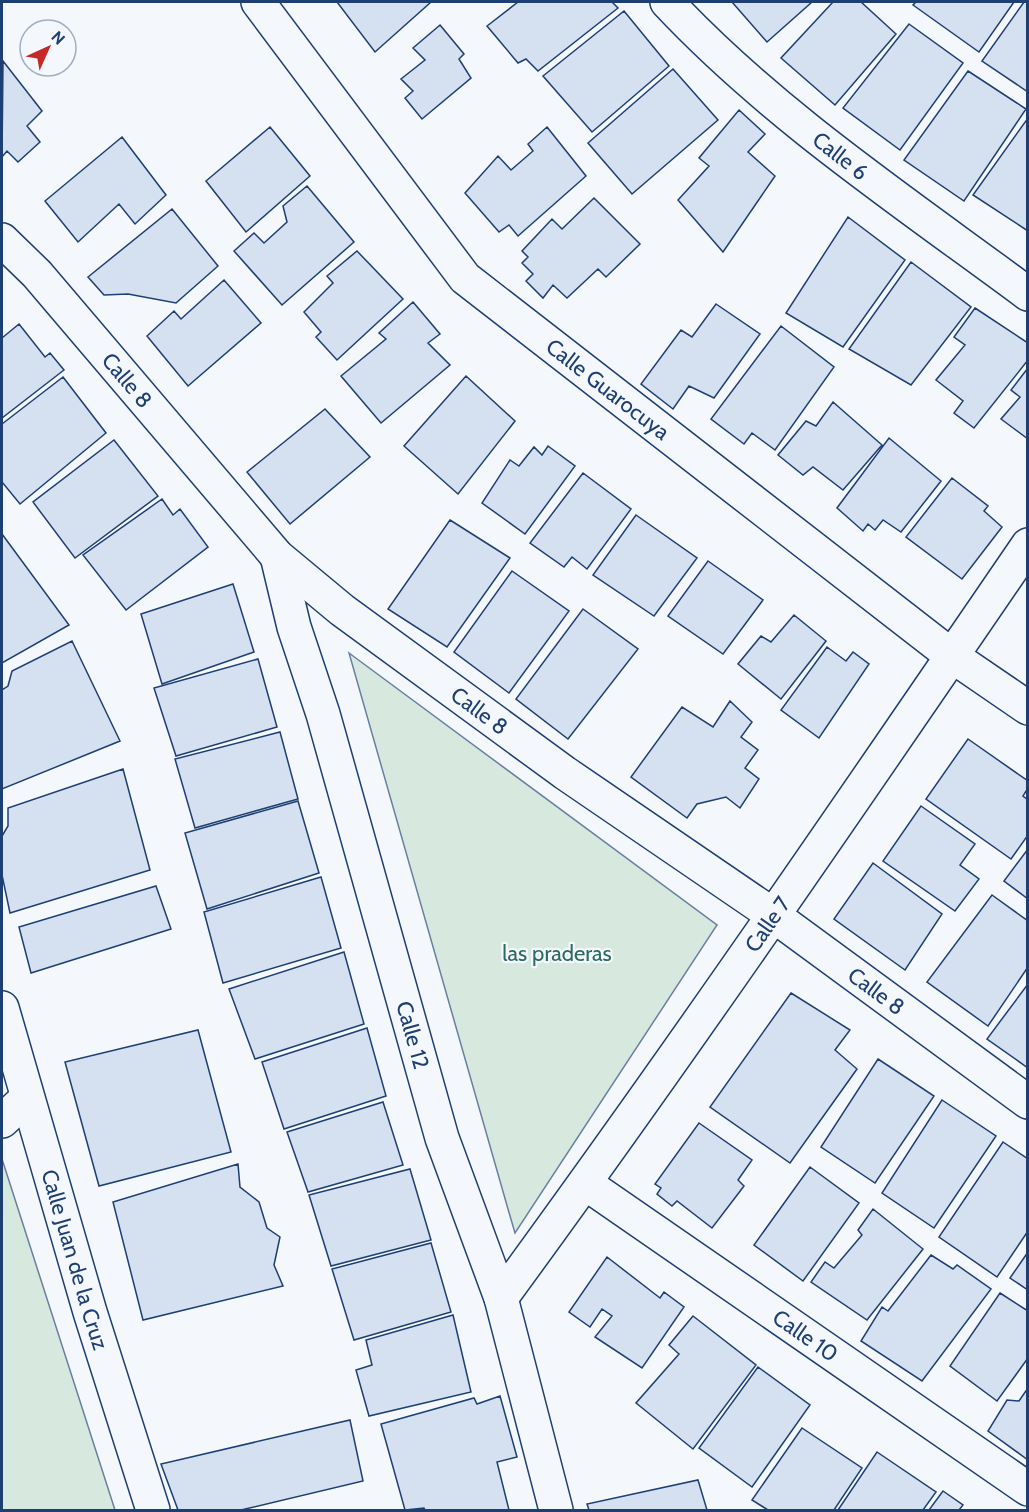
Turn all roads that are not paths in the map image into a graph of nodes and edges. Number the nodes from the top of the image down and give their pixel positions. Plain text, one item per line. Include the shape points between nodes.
1 (258, 2) edge
2 (667, 2) edge
3 (2, 240) edge
4 (1028, 294) edge
5 (1028, 545) edge
6 (277, 556) junction
7 (952, 656) junction
8 (1028, 708) edge
9 (773, 915) junction
10 (2, 1008) edge
11 (27, 1098) junction
12 (1028, 1102) edge
13 (2, 1121) edge
14 (585, 1183) junction
15 (501, 1298) junction
16 (1028, 1489) edge
17 (153, 1510) edge
18 (556, 1510) edge

1 - 7 street, Calle Guarocuya via 465,278
2 - 4 street, Calle 6 via 701,38 804,128
3 - 6 street, Calle 8 via 37,274
5 - 7 street, Calle 7
6 - 9 street, Calle 8 via 342,610 565,773
6 - 15 street, Calle 12 via 294,627 323,714 442,1138
7 - 8 street, Calle Guarocuya
7 - 9 street, Calle 7
9 - 12 street, Calle 8
9 - 14 street, Calle 7
10 - 11 street, Calle Juan de la Cruz
11 - 13 street
11 - 17 street, Calle Juan de la Cruz
14 - 15 street, Calle 7
14 - 16 street, Calle 10
15 - 18 street, Calle 12

